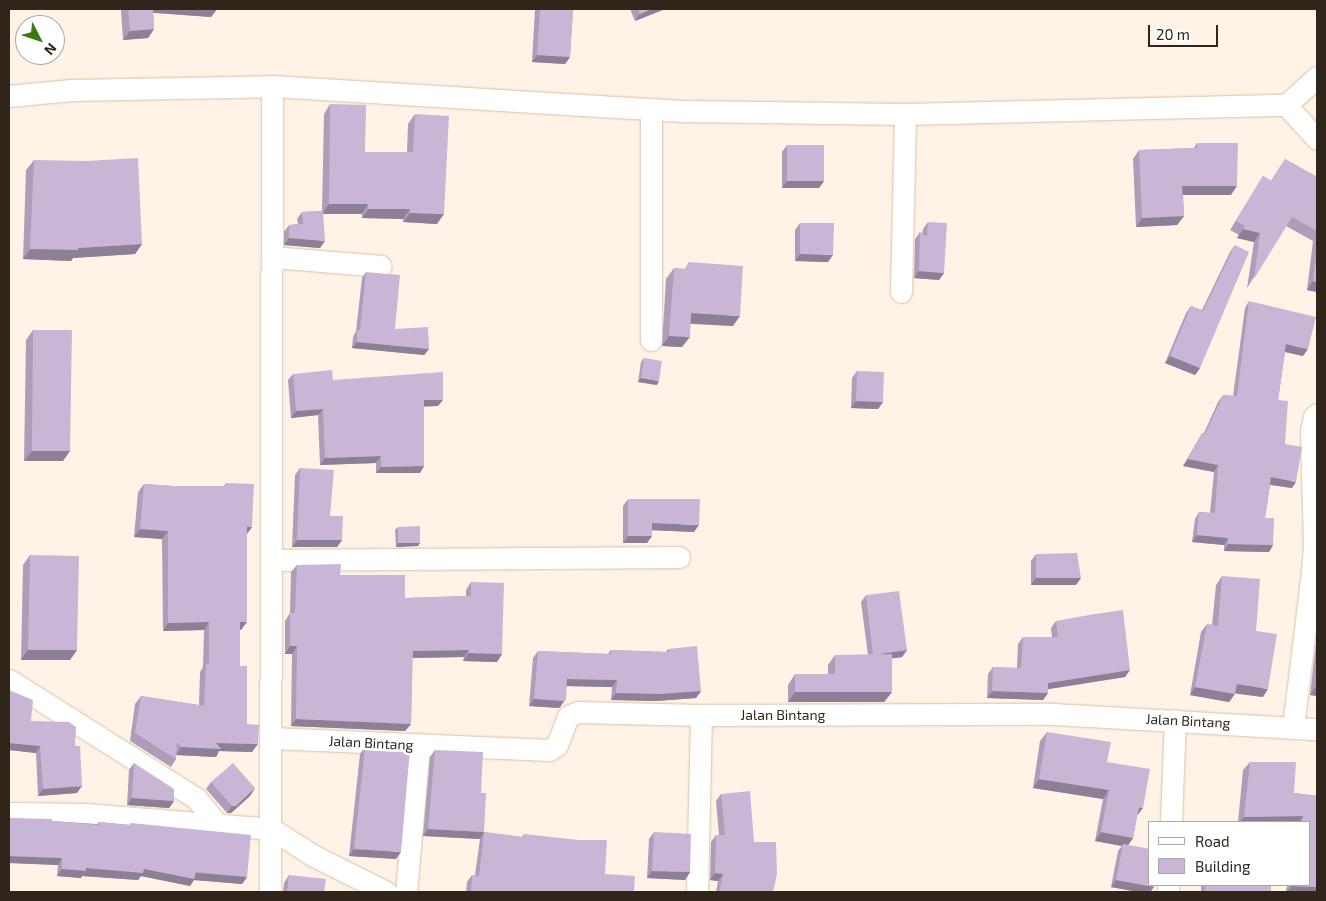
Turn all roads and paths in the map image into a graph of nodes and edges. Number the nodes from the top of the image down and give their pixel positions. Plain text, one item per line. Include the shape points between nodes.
1 (1317, 76) edge
2 (272, 86) junction
3 (9, 96) edge
4 (1286, 105) junction
5 (651, 109) junction
6 (905, 114) junction
7 (1317, 138) edge
8 (272, 257) junction
9 (381, 266) dead end
10 (901, 292) dead end
11 (651, 340) dead end
12 (1317, 414) edge
13 (679, 557) dead end
14 (272, 560) junction
15 (9, 680) edge
16 (700, 715) junction
17 (1175, 720) junction
18 (1293, 727) junction
19 (1317, 729) edge
20 (272, 738) junction
21 (419, 745) junction
22 (9, 813) edge
23 (1171, 821) edge
24 (216, 824) junction
25 (272, 829) junction
26 (270, 892) edge
27 (386, 892) edge
28 (406, 892) edge
29 (697, 892) edge

1 - 4 street
2 - 3 street via 72,90
2 - 5 street
2 - 8 street
4 - 6 street
4 - 7 street
5 - 6 street
5 - 11 street
6 - 10 street
8 - 9 street
8 - 14 street
12 - 18 street via 1311,432 1312,573
13 - 14 street
14 - 20 street
15 - 24 street via 196,798
16 - 17 street, Jalan Bintang via 1053,714
16 - 21 street, Jalan Bintang via 573,713 565,722 557,745 549,750
16 - 29 street
17 - 18 street, Jalan Bintang
17 - 23 street
18 - 19 street, Jalan Bintang
20 - 21 street, Jalan Bintang
20 - 25 street
21 - 28 street
22 - 24 street via 85,814
24 - 25 street
25 - 26 street
25 - 27 street via 312,855

